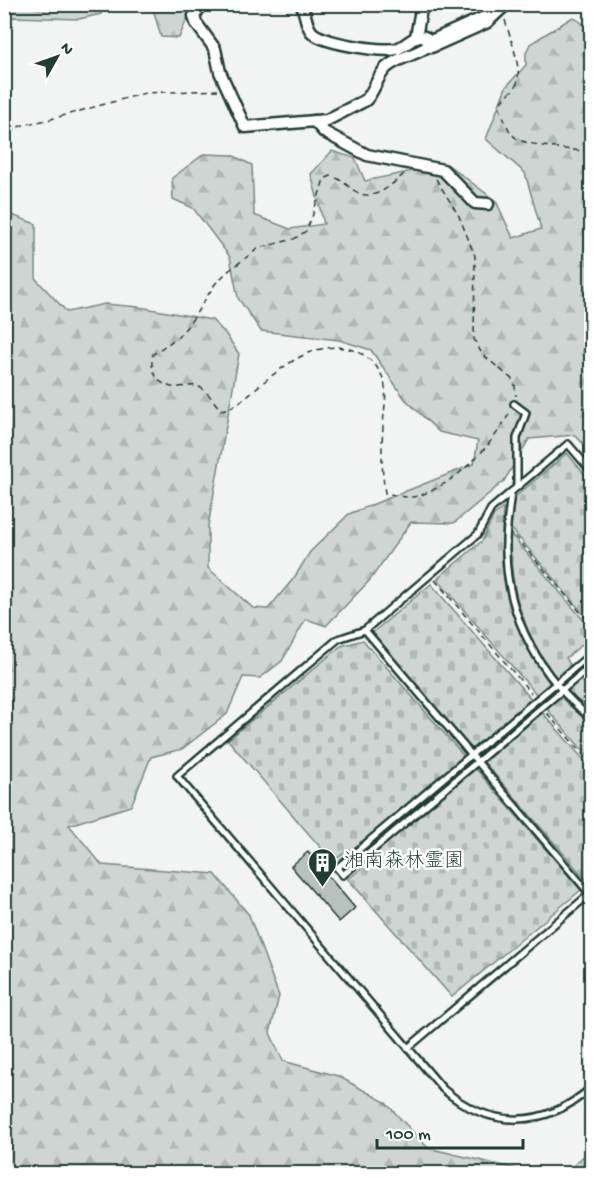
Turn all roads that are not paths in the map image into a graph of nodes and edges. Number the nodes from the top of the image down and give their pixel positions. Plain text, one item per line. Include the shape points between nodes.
1 (202, 4) edge
2 (301, 4) edge
3 (422, 4) edge
4 (501, 6) edge
5 (424, 40) junction
6 (314, 122) junction
7 (488, 204) dead end
8 (514, 404) road end
9 (591, 472) edge
10 (517, 487) junction
11 (511, 492) junction
12 (365, 630) junction
13 (591, 652) edge
14 (591, 665) edge
15 (555, 684) junction
16 (561, 691) junction
17 (591, 719) edge
18 (471, 754) junction
19 (477, 762) junction
20 (591, 893) edge
21 (408, 1048) junction
22 (591, 1086) edge

1 - 6 street via 194,16 196,23 215,49 220,72 245,127
2 - 5 street via 311,31 320,38 392,50
3 - 5 street
4 - 5 street via 485,20
5 - 6 street via 426,48 389,65 371,95 361,103 327,120
6 - 7 street via 324,132 368,155 443,170 476,203
8 - 10 lane via 526,413 516,444
9 - 10 lane via 568,444
10 - 11 lane
11 - 12 lane via 491,509 478,534
11 - 15 lane via 506,552 512,597 530,646
12 - 18 lane
12 - 21 lane via 338,639 177,776
13 - 15 lane
14 - 16 lane
15 - 16 lane
15 - 18 lane
16 - 17 lane
16 - 19 lane
18 - 19 lane
18 - 19 lane via 337,868 343,875
19 - 20 lane
20 - 21 lane
21 - 22 lane via 456,1100 500,1119 549,1114

